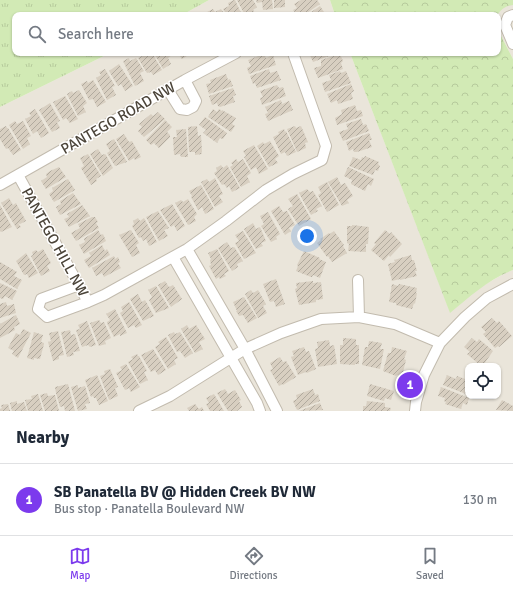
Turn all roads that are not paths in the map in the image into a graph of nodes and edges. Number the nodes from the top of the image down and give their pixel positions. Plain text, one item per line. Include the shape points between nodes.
1 (513, 16) edge
2 (513, 44) edge
3 (230, 56) edge
4 (294, 56) edge
5 (185, 80) junction
6 (168, 90) junction
7 (18, 175) junction
8 (0, 185) edge
9 (180, 253) junction
10 (358, 280) dead end
11 (513, 284) edge
12 (79, 285) junction
13 (88, 302) junction
14 (359, 317) junction
15 (440, 343) junction
16 (245, 350) junction
17 (231, 358) junction
18 (139, 411) edge
19 (260, 411) edge
20 (277, 411) edge
21 (415, 411) edge

1 - 2 street via 508,17 505,25
3 - 5 street, PANTEGO ROAD NW
4 - 9 street via 326,146 322,160 266,190
5 - 6 street, PANTEGO ROAD NW
5 - 6 street via 196,101 188,110 180,109
6 - 7 street, PANTEGO ROAD NW
7 - 8 street, PANTEGO ROAD NW
7 - 12 street, PANTEGO HILL NW
9 - 13 street, PANTEGO HILL NW
9 - 16 street
9 - 17 street
10 - 14 street
11 - 15 street via 487,298
12 - 13 street, PANTEGO HILL NW
12 - 13 street via 41,299 38,309 47,317
14 - 15 street via 395,324
14 - 16 street via 321,319 281,333
15 - 21 street via 424,375
16 - 17 street
16 - 20 street
17 - 18 street via 170,396
17 - 19 street

